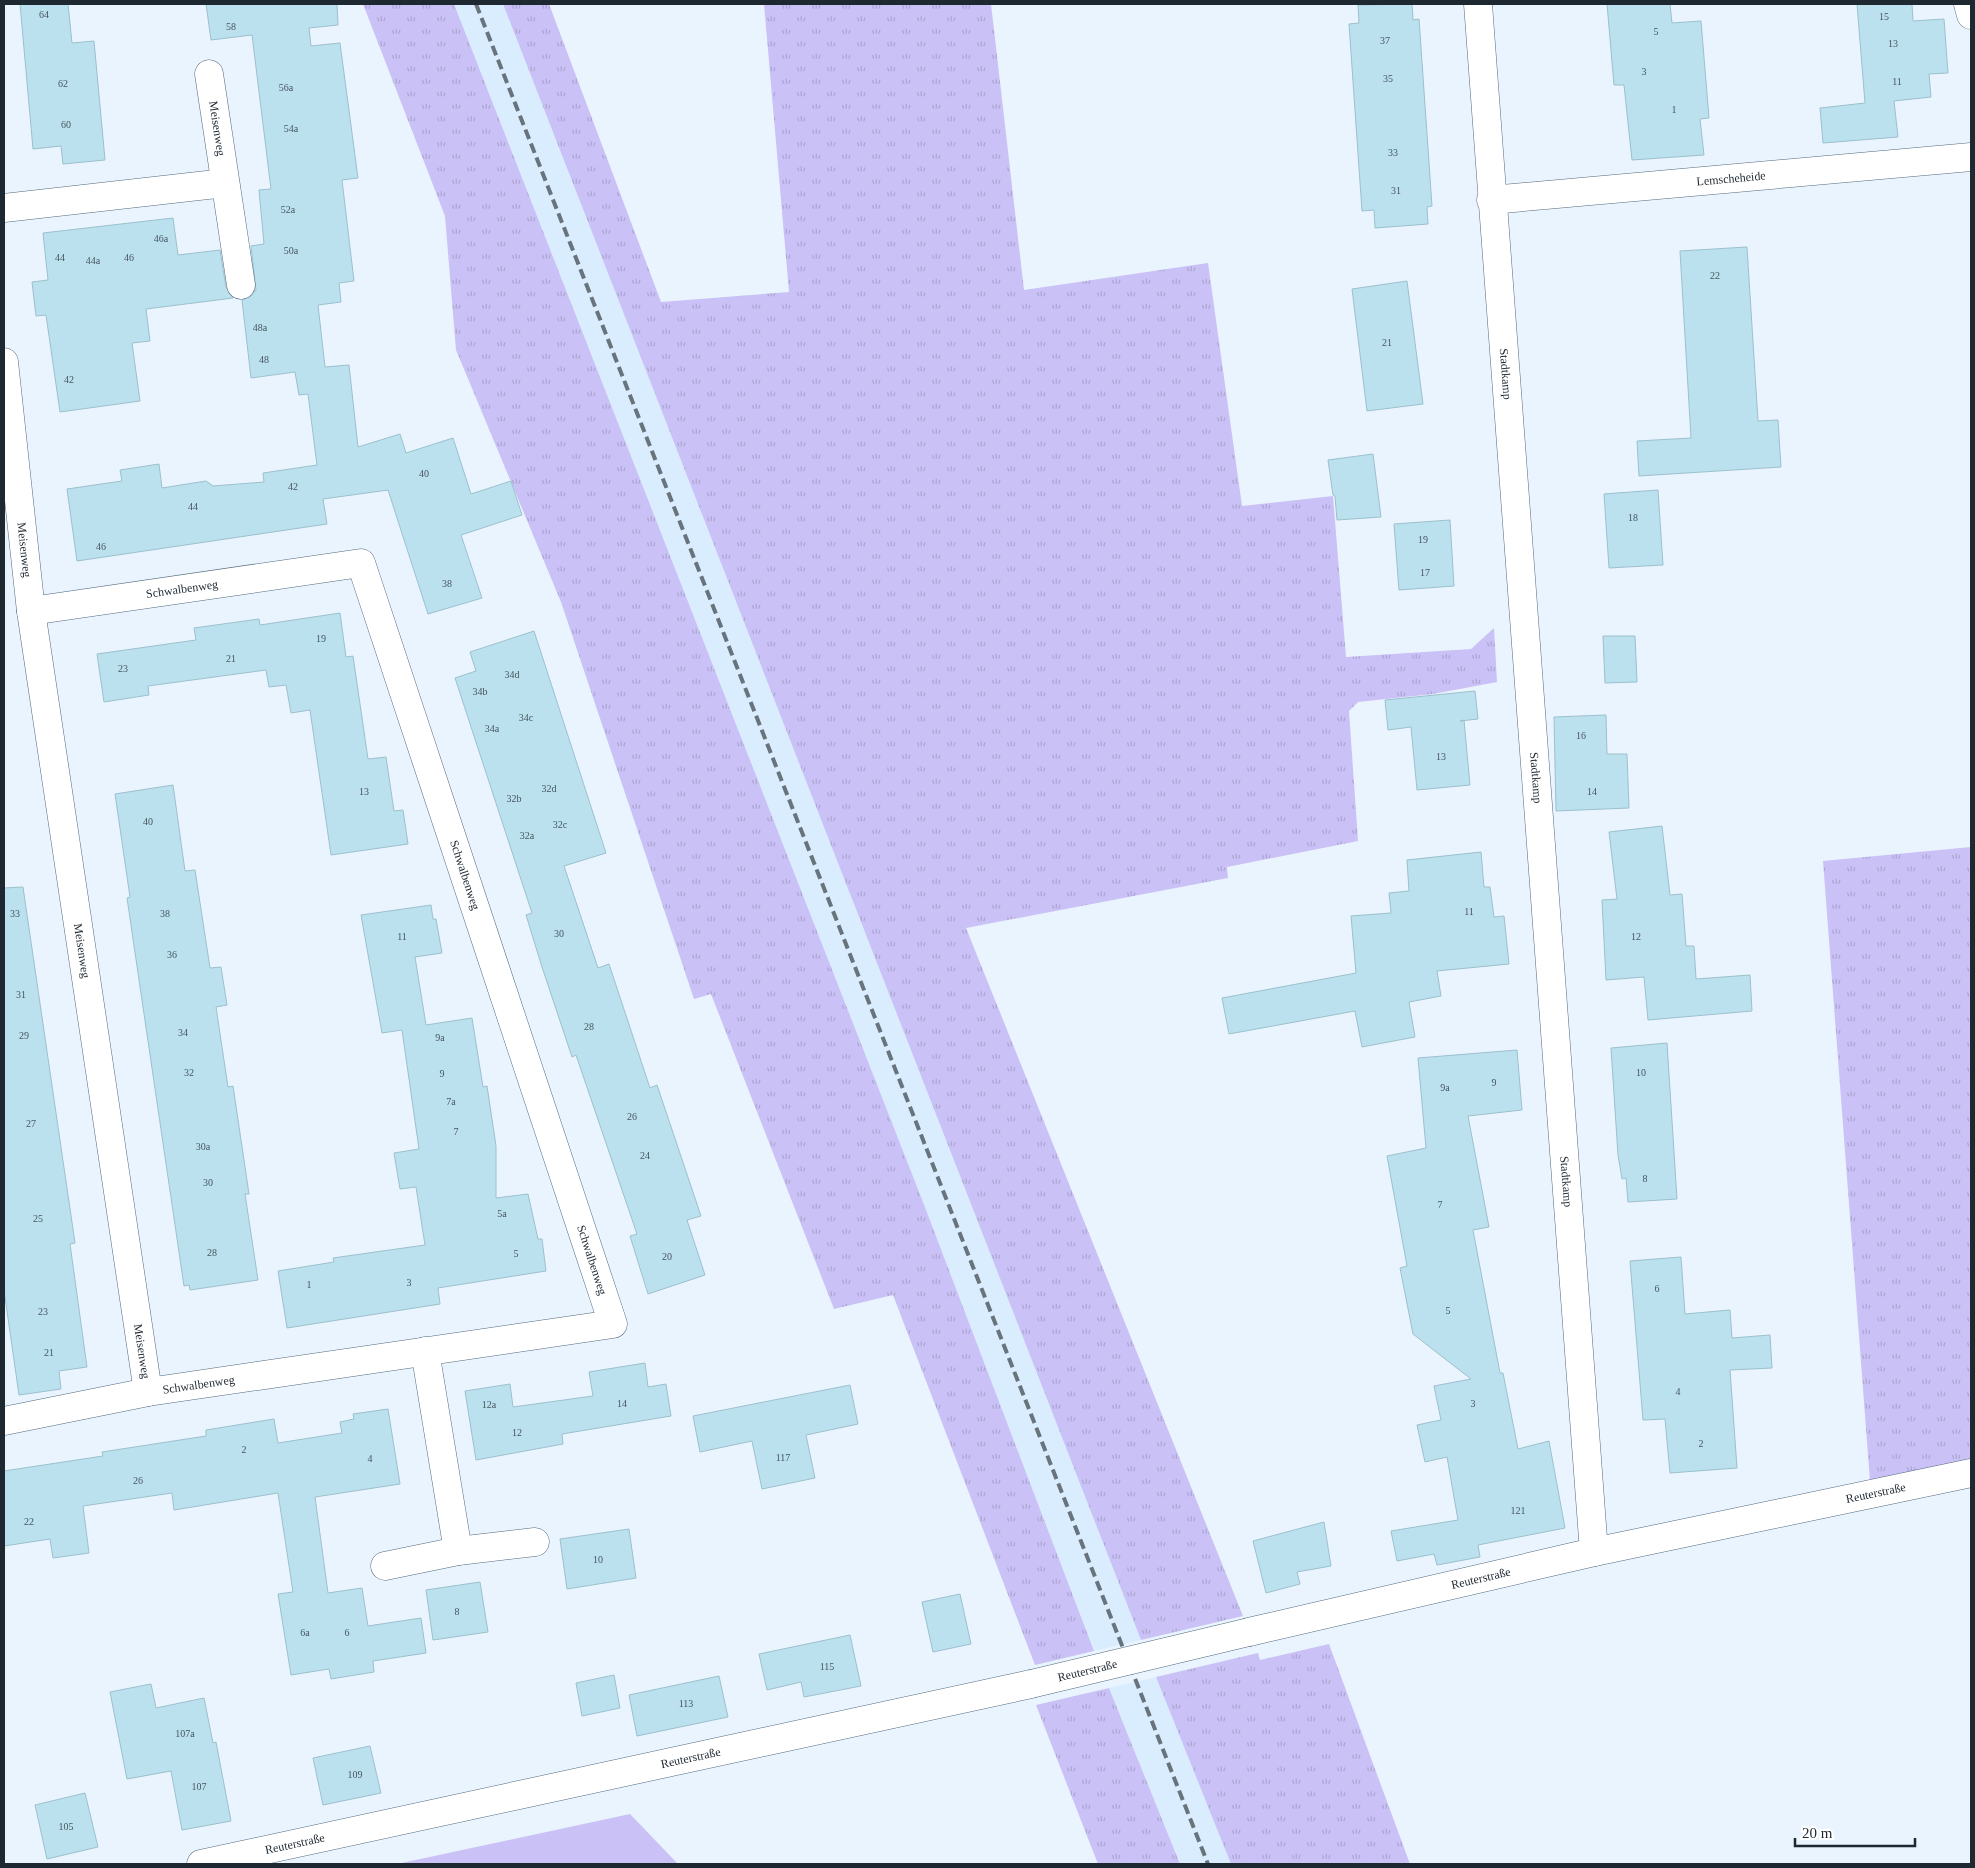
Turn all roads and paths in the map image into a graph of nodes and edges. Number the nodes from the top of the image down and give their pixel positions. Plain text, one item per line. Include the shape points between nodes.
1 (1478, 4) edge
2 (1968, 4) edge
3 (1971, 15) edge
4 (210, 74) dead end
5 (1971, 157) edge
6 (225, 183) junction
7 (1491, 200) junction
8 (4, 208) edge
9 (240, 285) dead end
10 (4, 362) edge
11 (31, 611) junction
12 (426, 1352) junction
13 (148, 1392) junction
14 (4, 1422) edge
15 (1971, 1473) edge
16 (535, 1542) dead end
17 (458, 1551) junction
18 (1594, 1552) junction
19 (385, 1566) dead end
20 (201, 1864) edge

1 - 7 street, Stadtkamp
2 - 3 street
4 - 6 street, Meisenweg
5 - 7 street, Lemscheheide
6 - 8 street
6 - 9 street, Meisenweg
7 - 18 street, Stadtkamp
10 - 11 street, Meisenweg
11 - 12 street, Schwalbenweg via 361,563 613,1324
11 - 13 street, Meisenweg
12 - 13 street, Schwalbenweg
12 - 17 street
13 - 14 street, Meisenweg
15 - 18 street, Reuterstraße
16 - 17 street
17 - 19 street
18 - 20 street, Reuterstraße, bridge via 1031,1684

